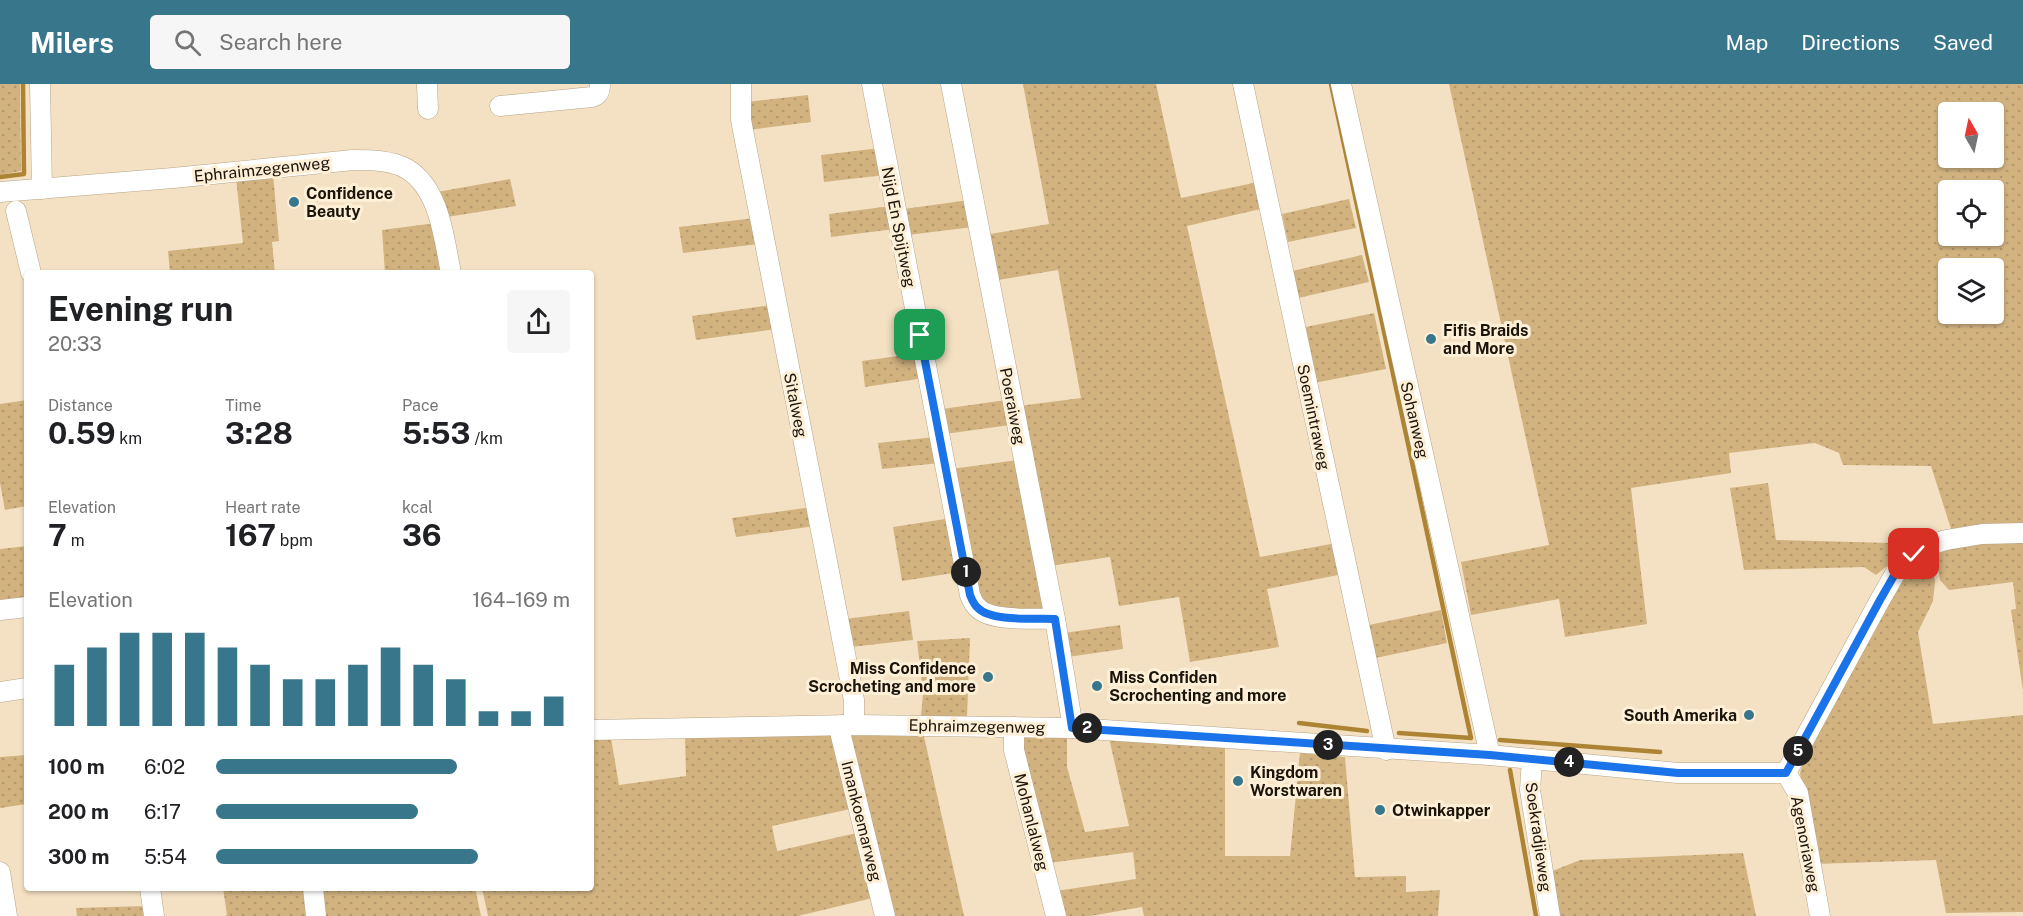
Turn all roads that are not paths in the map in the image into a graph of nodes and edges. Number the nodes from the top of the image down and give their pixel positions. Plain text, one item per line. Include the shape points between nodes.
1 (40, 84) edge
2 (427, 84) edge
3 (600, 84) edge
4 (741, 84) edge
5 (872, 84) edge
6 (951, 84) edge
7 (1243, 84) edge
8 (1341, 84) edge
9 (500, 106) dead end
10 (428, 109) dead end
11 (42, 189) junction
12 (0, 192) edge
13 (15, 211) dead end
14 (30, 270) edge
15 (450, 270) edge
16 (2023, 533) edge
17 (24, 607) edge
18 (0, 609) edge
19 (1055, 619) junction
20 (24, 688) edge
21 (0, 692) edge
22 (848, 725) junction
23 (1014, 727) junction
24 (1072, 728) junction
25 (594, 730) edge
26 (1386, 750) junction
27 (1490, 755) junction
28 (1532, 759) junction
29 (1786, 773) junction
30 (0, 872) edge
31 (150, 891) edge
32 (313, 891) edge
33 (7, 916) edge
34 (154, 916) edge
35 (316, 916) edge
36 (885, 916) edge
37 (1056, 916) edge
38 (1550, 916) edge
39 (1820, 916) edge

1 - 11 street
2 - 10 street
3 - 9 street via 600,90 592,97
4 - 22 street, Sitalweg via 741,120 854,700
5 - 19 street, Nijd En Spijtweg via 970,595 979,610 987,614
6 - 19 street, Poeraiweg
7 - 26 street, Soemintraweg
8 - 27 street, Sohanweg
11 - 12 street, Ephraimzegenweg
11 - 15 street, Ephraimzegenweg via 378,160 408,170 430,192
13 - 14 street
16 - 29 street via 1946,540 1914,554 1899,567
17 - 18 street
19 - 24 street, Poeraiweg
20 - 21 street
22 - 23 street, Ephraimzegenweg
22 - 25 street, Ephraimzegenweg
22 - 36 street, Imankoemarweg via 841,736
23 - 24 street, Ephraimzegenweg
23 - 37 street, Mohanlalweg via 1014,750
24 - 26 street, Ephraimzegenweg
26 - 27 street, Ephraimzegenweg
27 - 28 street, Ephraimzegenweg
28 - 29 street, Ephraimzegenweg via 1678,773
28 - 38 street, Soekradjieweg via 1530,790
29 - 39 street, Agenoriaweg via 1798,794
30 - 33 street
31 - 34 street
32 - 35 street

